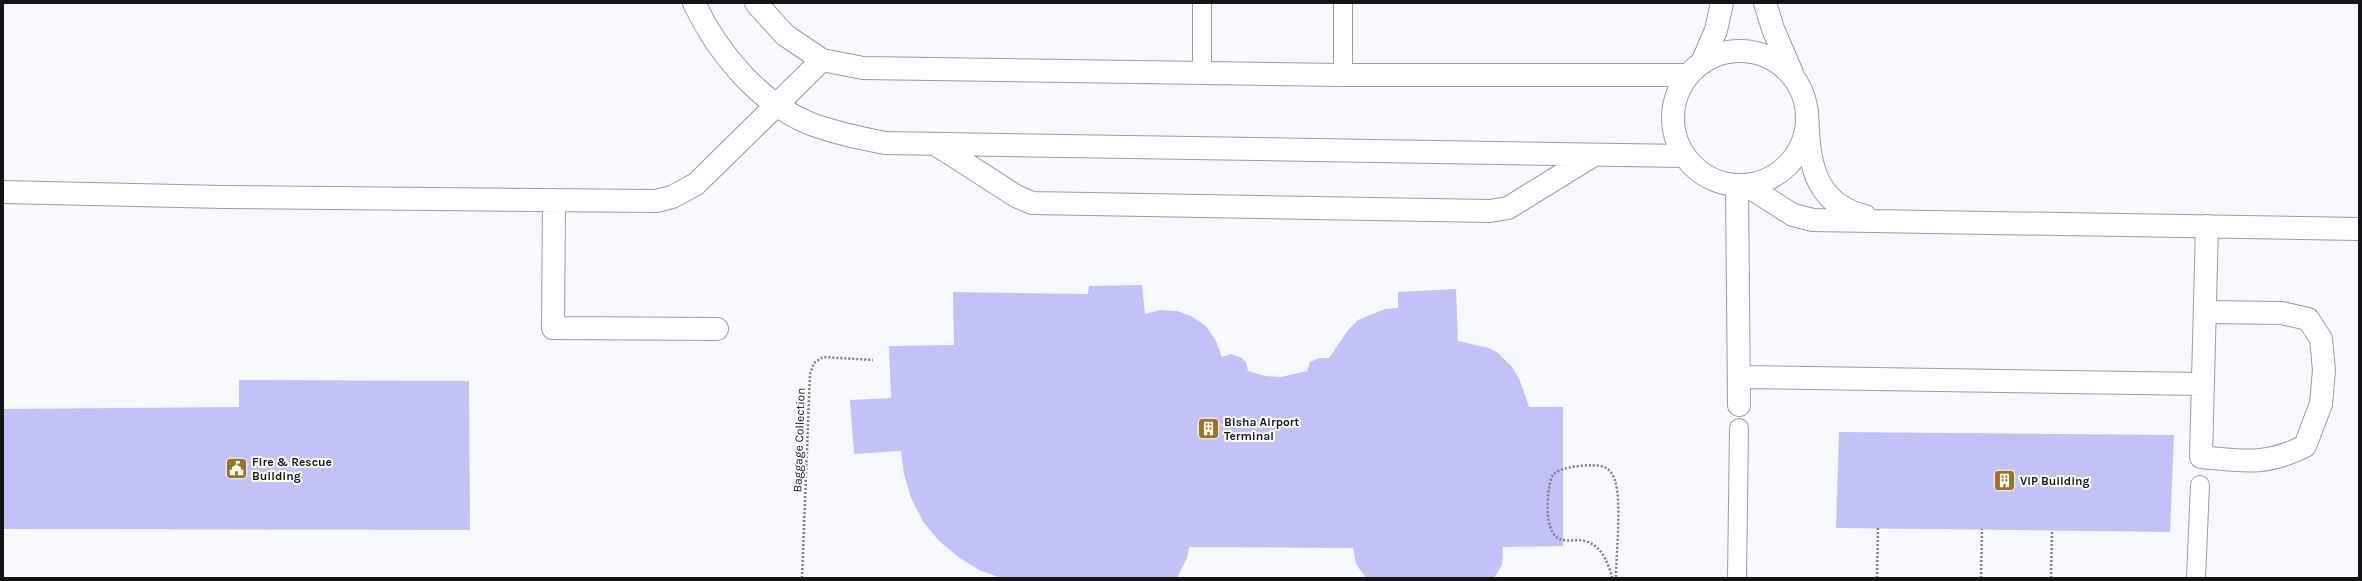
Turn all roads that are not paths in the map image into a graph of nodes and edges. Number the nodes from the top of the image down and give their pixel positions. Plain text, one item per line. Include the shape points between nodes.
1 (694, 3) edge
2 (756, 3) edge
3 (1202, 3) edge
4 (1343, 3) edge
5 (1722, 3) edge
6 (1765, 3) edge
7 (822, 60) junction
8 (1695, 69) junction
9 (1202, 74) junction
10 (1343, 75) junction
11 (1795, 80) junction
12 (777, 106) junction
13 (1807, 112) junction
14 (935, 144) junction
15 (1594, 155) junction
16 (1685, 156) junction
17 (1741, 185) junction
18 (3, 192) edge
19 (554, 200) junction
20 (1884, 221) junction
21 (2207, 226) junction
22 (2359, 229) edge
23 (2204, 312) junction
24 (717, 329) dead end
25 (1739, 377) junction
26 (2203, 384) junction
27 (1739, 405) dead end
28 (1739, 428) dead end
29 (2200, 485) dead end
30 (1737, 578) edge
31 (2196, 578) edge

1 - 12 street via 702,21 728,57 750,82
2 - 7 street via 785,35
3 - 9 lane
4 - 10 lane
5 - 8 street via 1716,30
6 - 11 street
7 - 9 street via 863,68
7 - 12 street
8 - 10 street
8 - 11 street via 1721,53 1741,50 1762,54 1781,64
8 - 16 street via 1678,93 1673,115 1676,137
9 - 10 street
11 - 13 street via 1803,95
12 - 14 street via 810,123 849,136 885,143
12 - 19 street via 696,184 672,197 656,201
13 - 17 street via 1803,140 1798,153 1784,169 1767,180
13 - 20 street via 1812,167 1822,188 1831,199 1855,214
14 - 15 street
14 - 15 street via 1016,196 1032,203 1474,211 1508,208
15 - 16 street
16 - 17 street via 1699,171 1717,181
17 - 20 street via 1793,215 1812,220
17 - 25 street
18 - 19 street
19 - 24 street via 553,328
20 - 21 street
21 - 22 street
21 - 23 street
23 - 26 street
23 - 26 street via 2282,313 2308,319 2321,338 2324,370 2321,404 2305,446 2284,456 2250,462 2201,457
25 - 26 street
25 - 27 street
28 - 30 lane
29 - 31 lane

